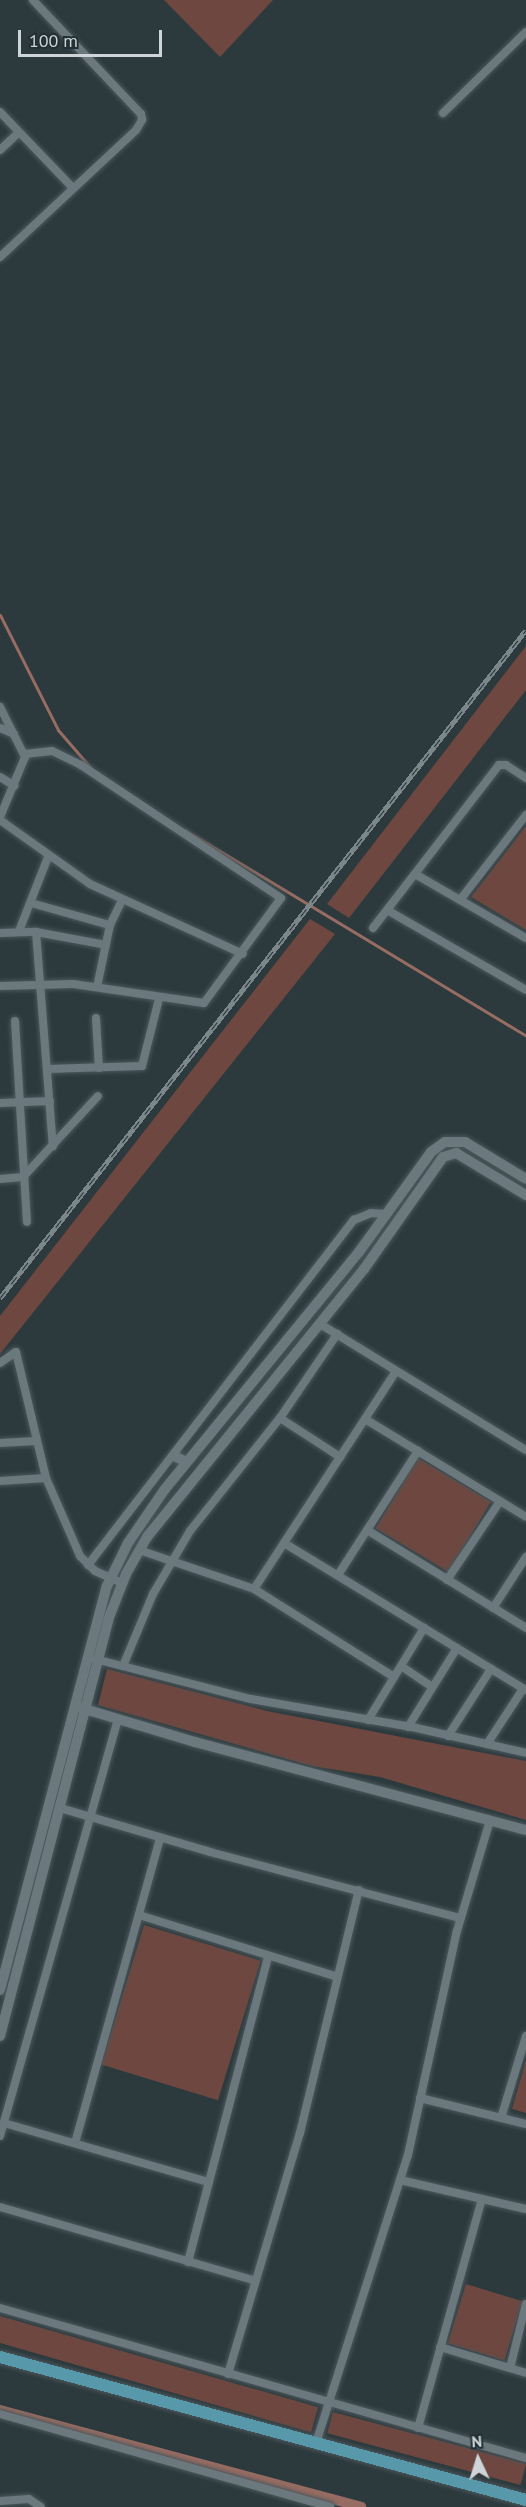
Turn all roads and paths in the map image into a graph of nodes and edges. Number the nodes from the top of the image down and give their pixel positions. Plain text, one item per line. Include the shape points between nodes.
1 (33, 0) edge
2 (526, 32) edge
3 (0, 112) edge
4 (443, 113) dead end
5 (19, 132) junction
6 (0, 150) edge
7 (73, 188) junction
8 (0, 257) edge
9 (0, 707) edge
10 (0, 728) edge
11 (14, 735) junction
12 (24, 754) junction
13 (0, 777) edge
14 (526, 778) edge
15 (15, 786) junction
16 (526, 815) edge
17 (0, 818) edge
18 (48, 858) junction
19 (415, 874) junction
20 (122, 900) junction
21 (460, 900) junction
22 (31, 903) junction
23 (387, 910) junction
24 (110, 925) junction
25 (374, 928) dead end
26 (19, 931) junction
27 (36, 932) junction
28 (0, 933) edge
29 (526, 938) edge
30 (106, 945) junction
31 (243, 954) junction
32 (37, 982) junction
33 (0, 986) edge
34 (97, 987) junction
35 (526, 990) edge
36 (159, 999) junction
37 (96, 1018) dead end
38 (15, 1021) dead end
39 (99, 1068) junction
40 (47, 1069) junction
41 (98, 1096) dead end
42 (50, 1101) junction
43 (19, 1102) junction
44 (0, 1103) edge
45 (445, 1142) junction
46 (53, 1146) junction
47 (449, 1154) junction
48 (23, 1177) junction
49 (0, 1179) edge
50 (526, 1179) edge
51 (526, 1195) edge
52 (386, 1214) junction
53 (27, 1222) dead end
54 (320, 1324) junction
55 (337, 1334) junction
56 (0, 1363) edge
57 (396, 1371) junction
58 (280, 1418) junction
59 (365, 1419) junction
60 (37, 1441) junction
61 (0, 1443) edge
62 (526, 1450) edge
63 (418, 1451) junction
64 (174, 1456) junction
65 (340, 1457) junction
66 (187, 1462) junction
67 (46, 1478) junction
68 (0, 1481) edge
69 (500, 1501) junction
70 (526, 1517) edge
71 (367, 1530) junction
72 (284, 1543) junction
73 (139, 1550) junction
74 (526, 1557) edge
75 (171, 1563) junction
76 (88, 1565) junction
77 (338, 1575) junction
78 (111, 1578) junction
79 (447, 1580) junction
80 (122, 1583) junction
81 (254, 1589) junction
82 (493, 1608) junction
83 (424, 1628) junction
84 (526, 1628) edge
85 (457, 1648) junction
86 (92, 1659) junction
87 (123, 1666) junction
88 (400, 1666) junction
89 (491, 1669) junction
90 (394, 1677) junction
91 (432, 1687) junction
92 (525, 1689) edge
93 (80, 1707) junction
94 (118, 1719) junction
95 (368, 1720) junction
96 (408, 1727) junction
97 (448, 1736) junction
98 (487, 1744) junction
99 (526, 1753) edge
100 (60, 1808) junction
101 (90, 1816) junction
102 (490, 1820) junction
103 (526, 1830) edge
104 (160, 1838) junction
105 (359, 1890) junction
106 (139, 1915) junction
107 (460, 1918) junction
108 (268, 1956) junction
109 (338, 1977) junction
110 (0, 1990) edge
111 (0, 2036) edge
112 (526, 2036) edge
113 (420, 2098) junction
114 (501, 2118) junction
115 (4, 2123) junction
116 (526, 2124) edge
117 (0, 2136) edge
118 (75, 2144) junction
119 (400, 2180) junction
120 (209, 2182) junction
121 (482, 2199) junction
122 (0, 2207) edge
123 (526, 2209) edge
124 (188, 2262) junction
125 (256, 2281) junction
126 (526, 2304) edge
127 (0, 2308) edge
128 (440, 2347) junction
129 (0, 2357) edge
130 (510, 2368) junction
131 (526, 2373) edge
132 (228, 2374) junction
133 (329, 2403) junction
134 (0, 2414) edge
135 (418, 2428) junction
136 (316, 2443) junction
137 (526, 2458) edge
138 (526, 2500) edge
139 (0, 2501) edge
140 (40, 2507) edge
141 (330, 2507) edge

1 - 7 street via 141,114 136,130
2 - 4 street
3 - 5 street
5 - 6 street
5 - 7 street
7 - 8 street
9 - 11 street
10 - 11 street
11 - 12 street
12 - 15 street
12 - 31 street via 60,753 281,895
13 - 15 street
14 - 19 street via 506,765 499,765
15 - 17 street
16 - 21 street
17 - 18 street via 28,837
18 - 20 street
18 - 22 street
19 - 21 street
19 - 23 street
20 - 24 street
20 - 31 street
21 - 29 street
22 - 24 street
22 - 26 street
23 - 25 street
23 - 35 street
24 - 30 street
26 - 27 street
26 - 28 street
27 - 30 street
27 - 32 street
30 - 34 street
31 - 36 street via 204,1004
32 - 33 street
32 - 34 street
32 - 40 street
34 - 36 street
36 - 39 street via 142,1066
37 - 39 street
38 - 43 street
39 - 40 street
40 - 42 street
41 - 46 street
42 - 43 street
42 - 46 street
43 - 44 street
43 - 48 street
45 - 47 street
45 - 50 street via 465,1142
45 - 52 street via 431,1152
46 - 48 street
47 - 51 street via 465,1157
47 - 54 street
48 - 49 street
48 - 53 street
52 - 64 street via 371,1213 354,1220
52 - 66 street
54 - 55 street
54 - 73 street
55 - 57 street
55 - 58 street
56 - 60 street via 16,1352
57 - 59 street
57 - 62 street
58 - 65 street
58 - 75 street via 190,1531
59 - 63 street
59 - 65 street
60 - 61 street
60 - 67 street
63 - 69 street
63 - 71 street
64 - 66 street
64 - 76 street
65 - 72 street
66 - 78 street via 128,1544
67 - 68 street
67 - 76 street
69 - 70 street
69 - 79 street
71 - 77 street
71 - 79 street
72 - 77 street
72 - 81 street
73 - 75 street
73 - 80 street
74 - 82 street
75 - 81 street via 207,1571
75 - 87 street via 153,1594
76 - 78 street
77 - 83 street
78 - 80 street
78 - 86 street
79 - 82 street
80 - 86 street
81 - 90 street
82 - 84 street
83 - 85 street
83 - 88 street
85 - 89 street
85 - 91 street
86 - 87 street
86 - 93 street
87 - 95 street via 251,1699
88 - 90 street
88 - 91 street
89 - 92 street
89 - 97 street
90 - 95 street
91 - 96 street
92 - 98 street
93 - 94 street
93 - 100 street
93 - 110 street
94 - 101 street
94 - 102 street
95 - 96 street
96 - 97 street
97 - 98 street
98 - 99 street
100 - 101 street
100 - 111 street
101 - 104 street
101 - 115 street
102 - 103 street
102 - 107 street
104 - 105 street
104 - 106 street
105 - 107 street
105 - 109 street
106 - 108 street
106 - 118 street
107 - 113 street
108 - 109 street
108 - 120 street
109 - 125 street via 300,2133
112 - 114 street
113 - 114 street
113 - 119 street
114 - 116 street
115 - 117 street
115 - 118 street
118 - 120 street
119 - 121 street
119 - 133 street
120 - 124 street
121 - 123 street
121 - 128 street
122 - 124 street
124 - 125 street
125 - 132 street
126 - 130 street
127 - 132 street
128 - 130 street
128 - 135 street
129 - 136 main road
130 - 131 street
132 - 133 street
133 - 135 street
133 - 136 street
134 - 141 street
135 - 137 street
136 - 138 main road
139 - 140 street via 29,2499

